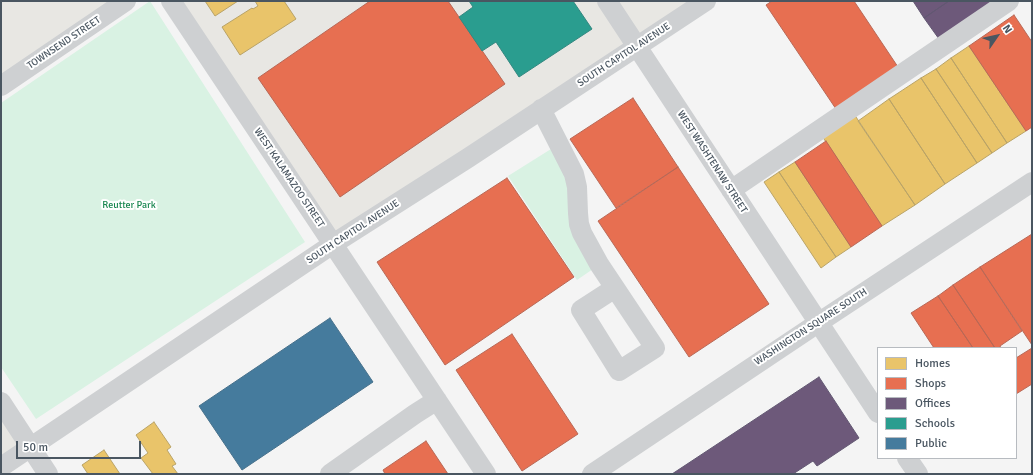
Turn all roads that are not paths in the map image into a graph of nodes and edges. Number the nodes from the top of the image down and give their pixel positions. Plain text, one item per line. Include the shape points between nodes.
1 (126, 1) edge
2 (171, 1) edge
3 (607, 1) edge
4 (706, 1) edge
5 (1009, 1) edge
6 (637, 46) junction
7 (1, 86) edge
8 (541, 109) junction
9 (1032, 182) edge
10 (731, 190) junction
11 (333, 244) junction
12 (615, 288) dead end
13 (818, 323) junction
14 (437, 400) junction
15 (1, 402) edge
16 (877, 412) edge
17 (31, 447) junction
18 (908, 459) edge
19 (1, 467) edge
20 (48, 474) edge
21 (330, 474) edge
22 (486, 474) edge
23 (592, 474) edge
24 (918, 474) edge

1 - 7 street, TOWNSEND STREET
2 - 11 street, WEST KALAMAZOO STREET
3 - 6 street, WEST WASHTENAW STREET
4 - 6 street, SOUTH CAPITOL AVENUE
5 - 10 street
6 - 8 street, SOUTH CAPITOL AVENUE
6 - 10 street, WEST WASHTENAW STREET
8 - 11 street, SOUTH CAPITOL AVENUE
8 - 12 street via 574,174 582,233
9 - 13 street, WASHINGTON SQUARE SOUTH
10 - 13 street, WEST WASHTENAW STREET
11 - 14 street, WEST KALAMAZOO STREET
11 - 17 street, SOUTH CAPITOL AVENUE
13 - 16 street, WEST WASHTENAW STREET
13 - 23 street, WASHINGTON SQUARE SOUTH
14 - 21 street
14 - 22 street, WEST KALAMAZOO STREET
15 - 17 street
17 - 19 street, SOUTH CAPITOL AVENUE
17 - 20 street
18 - 24 street

